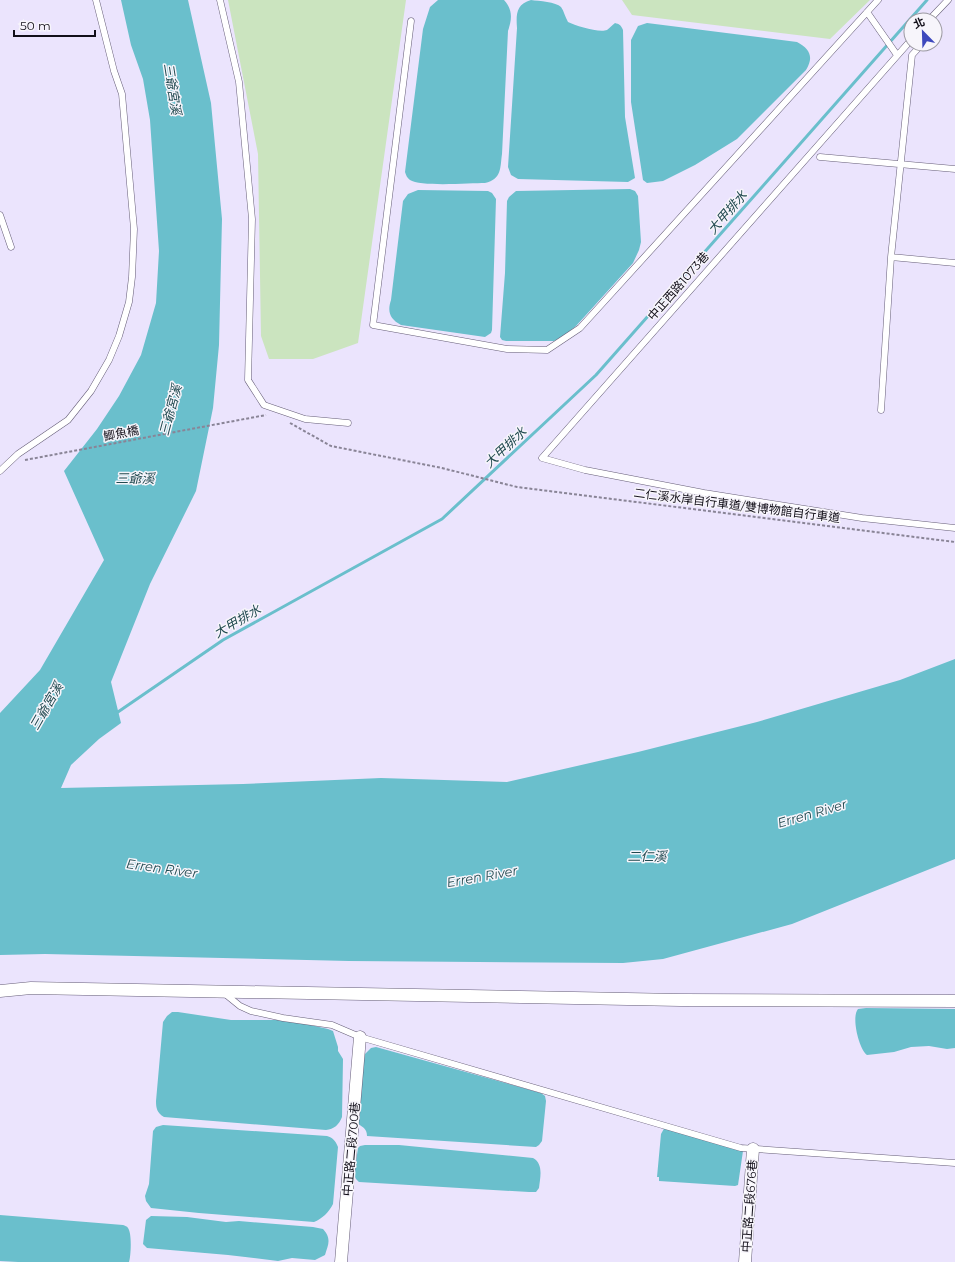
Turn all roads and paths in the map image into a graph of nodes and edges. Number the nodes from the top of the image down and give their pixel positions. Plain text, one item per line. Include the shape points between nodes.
1 (96, 0) edge
2 (220, 0) edge
3 (878, 0) edge
4 (948, 0) edge
5 (867, 12) junction
6 (937, 12) edge
7 (411, 21) dead end
8 (903, 49) edge
9 (915, 52) edge
10 (897, 55) junction
11 (820, 157) dead end
12 (901, 165) junction
13 (955, 169) edge
14 (0, 215) edge
15 (11, 247) dead end
16 (891, 257) junction
17 (955, 263) edge
18 (882, 410) dead end
19 (268, 415) dead end
20 (286, 421) dead end
21 (348, 423) dead end
22 (29, 459) dead end
23 (0, 471) edge
24 (955, 528) edge
25 (955, 542) edge
26 (0, 991) edge
27 (222, 992) junction
28 (955, 1001) edge
29 (360, 1037) junction
30 (753, 1149) junction
31 (955, 1163) edge
32 (341, 1262) edge
33 (744, 1262) edge

1 - 23 lane via 122,94 134,229 129,302 109,360 91,391 68,420 18,454
2 - 21 lane via 239,82 252,219 248,380 264,405 305,420
3 - 5 lane
4 - 6 lane
5 - 7 lane via 580,328 547,350 507,349 373,325
5 - 10 lane
8 - 10 lane, 中正西路1073巷
9 - 12 lane via 912,55
10 - 24 lane, 中正西路1073巷 via 542,458 585,470 704,493 862,518
11 - 12 lane
12 - 13 lane
12 - 16 lane
14 - 15 lane
16 - 17 lane
16 - 18 lane
19 - 22 path, 鯽魚橋
20 - 25 path, 二仁溪水岸自行車道/雙博物館自行車道 via 331,446 442,468 517,487
26 - 27 street via 31,988
27 - 28 street via 672,1000
27 - 29 lane via 251,1011 332,1025
29 - 30 lane via 740,1148
29 - 32 street, 中正路二段700巷
30 - 31 lane
30 - 33 street, 中正路二段676巷

